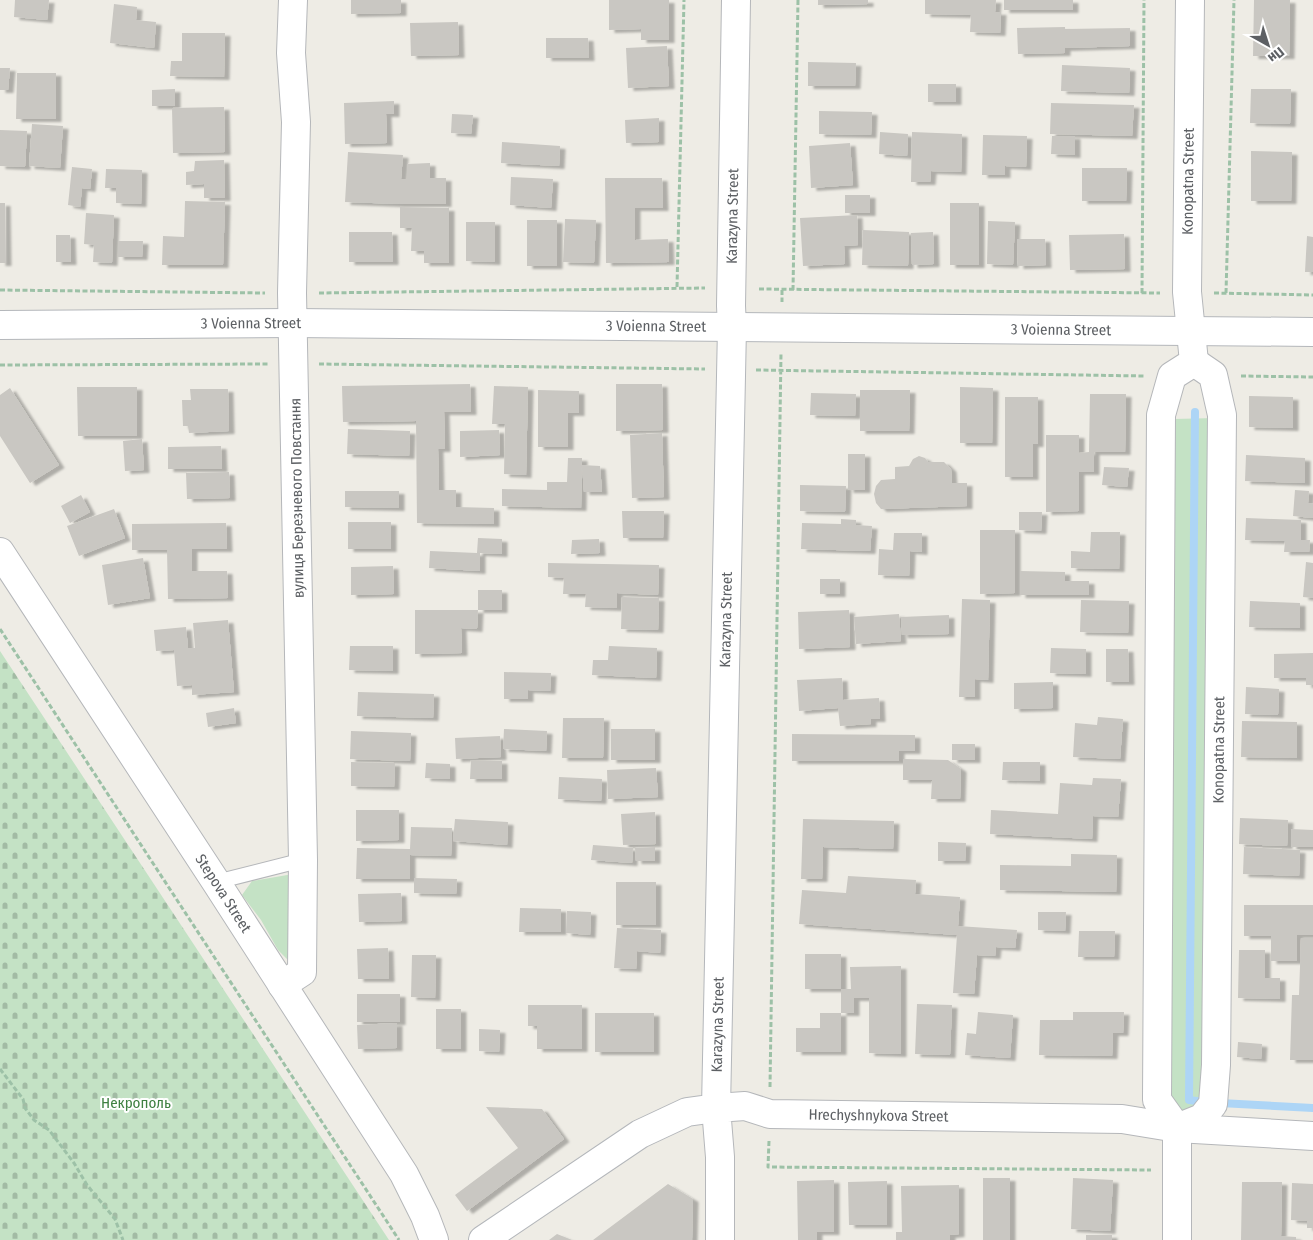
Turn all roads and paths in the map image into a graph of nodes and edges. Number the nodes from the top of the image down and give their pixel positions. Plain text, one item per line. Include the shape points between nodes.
1 (294, 0) edge
2 (684, 0) edge
3 (736, 0) edge
4 (798, 0) edge
5 (1144, 0) edge
6 (1190, 0) edge
7 (1234, 0) edge
8 (676, 287) junction
9 (732, 289) junction
10 (0, 290) edge
11 (782, 290) junction
12 (794, 290) junction
13 (1187, 292) junction
14 (292, 293) junction
15 (1142, 293) junction
16 (1226, 293) junction
17 (1313, 295) edge
18 (294, 323) junction
19 (0, 325) edge
20 (732, 327) junction
21 (782, 327) junction
22 (1191, 331) junction
23 (1313, 332) edge
24 (294, 364) junction
25 (0, 365) edge
26 (733, 370) junction
27 (781, 371) junction
28 (1193, 371) junction
29 (1313, 377) edge
30 (0, 552) edge
31 (0, 629) edge
32 (303, 860) junction
33 (216, 882) junction
34 (282, 985) junction
35 (0, 1069) edge
36 (716, 1108) junction
37 (770, 1114) junction
38 (1176, 1128) junction
39 (1313, 1136) edge
40 (1177, 1170) junction
41 (123, 1240) edge
42 (399, 1240) edge
43 (434, 1240) edge
44 (484, 1240) edge
45 (720, 1240) edge
46 (1177, 1240) edge

1 - 14 street, вулиця Березневого Повстання via 291,53 296,122
2 - 8 path
3 - 9 street, Karazyna Street
4 - 12 path
5 - 15 path
6 - 13 street, Konopatna Street
7 - 16 path
8 - 9 path
8 - 14 path
9 - 11 path
9 - 20 street, Karazyna Street
10 - 14 path
11 - 12 path
11 - 21 path
12 - 15 path
13 - 15 path
13 - 16 path
13 - 22 street, Konopatna Street
14 - 18 street, вулиця Березневого Повстання
16 - 17 path
18 - 19 street, 3 Voienna Street
18 - 20 street, 3 Voienna Street
18 - 24 street, вулиця Березневого Повстання
20 - 21 street, 3 Voienna Street
20 - 26 street, Karazyna Street
21 - 22 street, 3 Voienna Street
21 - 27 path
22 - 23 street, 3 Voienna Street
22 - 28 street, Konopatna Street
24 - 25 path
24 - 26 path
24 - 32 street, вулиця Березневого Повстання
26 - 27 path
26 - 36 street, Karazyna Street
27 - 28 path
27 - 37 path
28 - 29 path
28 - 38 street, Konopatna Street via 1161,415 1157,1100
28 - 38 street, Konopatna Street via 1222,415 1216,1065 1213,1104 1202,1118
30 - 33 street, Stepova Street
31 - 42 path
32 - 33 lane
32 - 34 street, вулиця Березневого Повстання via 302,972
33 - 34 street, Stepova Street
34 - 43 street, Stepova Street via 404,1174
35 - 41 path via 24,1099 25,1108 34,1120 49,1130 87,1186 115,1219
36 - 37 street, Hrechyshnykova Street via 745,1106
36 - 44 street, Hrechyshnykova Street via 687,1112 640,1134
36 - 45 street, Karazyna Street via 720,1157
37 - 38 street, Hrechyshnykova Street via 1122,1119
37 - 40 path via 768,1167
38 - 39 street, Hrechyshnykova Street
38 - 40 street
40 - 46 street

